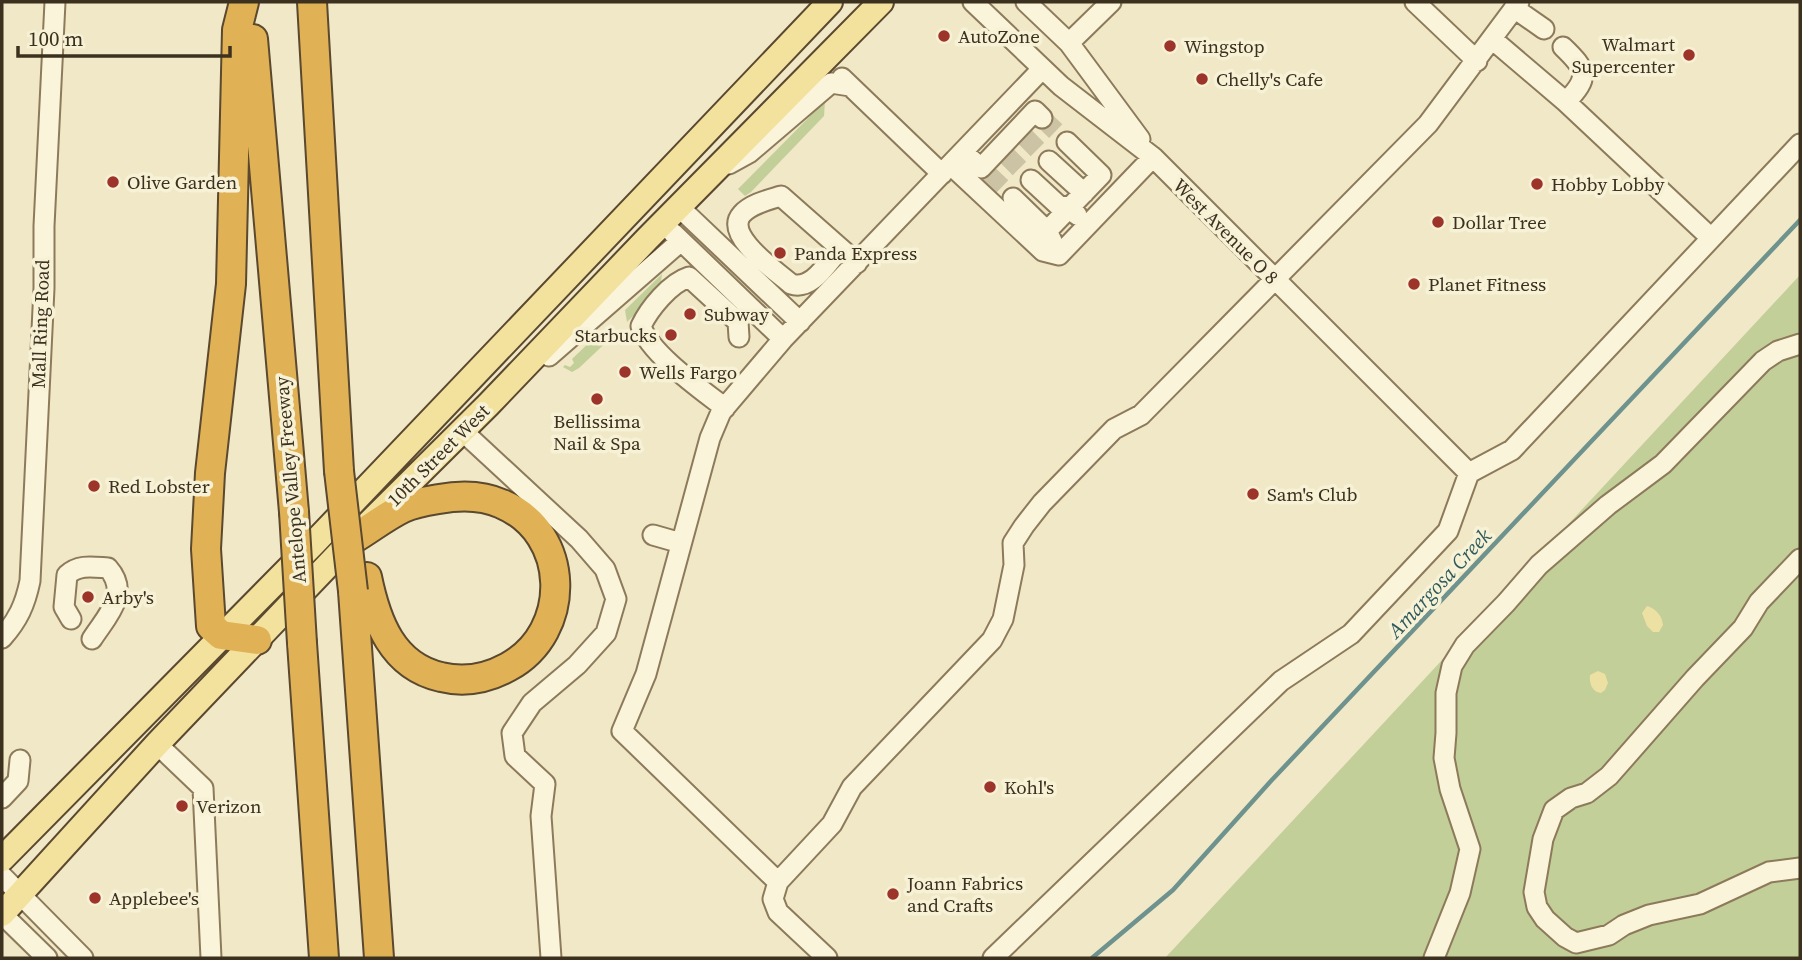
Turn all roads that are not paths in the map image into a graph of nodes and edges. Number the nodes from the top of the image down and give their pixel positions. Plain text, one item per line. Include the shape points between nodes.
1 (55, 2) edge
2 (247, 2) edge
3 (312, 2) edge
4 (830, 2) edge
5 (881, 2) edge
6 (973, 2) edge
7 (1026, 2) edge
8 (1111, 2) edge
9 (1415, 2) edge
10 (1517, 5) edge
11 (1544, 29) dead end
12 (1492, 39) junction
13 (1069, 43) junction
14 (1563, 47) dead end
15 (823, 60) junction
16 (1477, 61) junction
17 (1042, 69) junction
18 (850, 86) junction
19 (1566, 102) junction
20 (1042, 118) dead end
21 (1067, 142) tunnel mouth
22 (1800, 144) edge
23 (1153, 157) junction
24 (1049, 161) tunnel mouth
25 (952, 163) junction
26 (713, 174) junction
27 (1031, 180) tunnel mouth
28 (649, 191) junction
29 (1013, 198) tunnel mouth
30 (1077, 201) junction
31 (671, 215) junction
32 (1088, 225) junction
33 (1047, 231) junction
34 (1711, 238) junction
35 (681, 241) junction
36 (840, 249) junction
37 (1059, 255) junction
38 (857, 263) junction
39 (1275, 280) junction
40 (800, 322) junction
41 (739, 337) dead end
42 (783, 339) junction
43 (1800, 345) edge
44 (488, 405) junction
45 (725, 408) junction
46 (471, 439) dead end
47 (1469, 473) junction
48 (653, 536) dead end
49 (353, 539) junction
50 (681, 543) junction
51 (1800, 559) edge
52 (360, 584) junction
53 (71, 619) dead end
54 (221, 635) junction
55 (2, 638) edge
56 (92, 639) dead end
57 (257, 640) junction
58 (157, 744) junction
59 (20, 760) dead end
60 (2, 798) edge
61 (2, 859) edge
62 (1800, 868) edge
63 (2, 876) edge
64 (778, 882) junction
65 (20, 895) junction
66 (2, 914) edge
67 (47, 958) edge
68 (83, 958) edge
69 (211, 958) edge
70 (324, 958) edge
71 (379, 958) edge
72 (551, 958) edge
73 (827, 958) edge
74 (993, 958) edge
75 (1434, 958) edge

1 - 55 street, Mall Ring Road via 30,581 25,605
2 - 54 highway via 237,30 231,284 206,540 211,626
2 - 70 highway, Antelope Valley Freeway, bridge via 293,512
3 - 52 highway, bridge via 339,471
4 - 28 main road, 10th Street West
5 - 15 main road, 10th Street West
6 - 17 street, West Avenue O 8
7 - 13 street
8 - 13 street
9 - 16 street
10 - 11 street
10 - 12 street
12 - 16 street
12 - 19 street
13 - 23 street
14 - 19 street via 1581,64 1584,75
15 - 18 street
15 - 26 main road, 10th Street West
16 - 39 street via 1428,124
17 - 23 street, West Avenue O 8
17 - 25 street
18 - 25 street
18 - 26 street via 831,83 749,153
19 - 34 street
20 - 25 street via 1035,111 1021,133 984,171
21 - 30 street via 1101,175
22 - 34 street
23 - 32 street
23 - 39 street, West Avenue O 8
24 - 30 street
25 - 37 street via 1043,251
25 - 38 street
26 - 31 main road, 10th Street West
27 - 30 street via 1058,205
28 - 31 main road
28 - 54 main road, 10th Street West
29 - 33 street
30 - 32 street
30 - 33 street
31 - 35 street
31 - 40 street
31 - 44 main road, 10th Street West
32 - 37 street
33 - 37 street
34 - 47 street via 1512,450
35 - 42 street
35 - 44 street
36 - 36 street via 781,196 753,206 737,222 743,241 799,287
36 - 38 street
38 - 40 street
39 - 47 street, West Avenue O 8
39 - 64 street via 1141,415 1114,429 1042,503 1013,543 1003,619 992,640 852,787 832,824
40 - 42 street
41 - 45 street via 738,322 689,277 680,280 641,326 649,343
42 - 45 street
43 - 75 street via 1763,361 1663,464 1539,565 1460,651 1448,679 1444,758 1470,849 1460,893
44 - 49 main road, 10th Street West
45 - 50 street via 710,438
46 - 72 street via 579,538 605,569 616,599 606,633 578,665 532,703 512,733 515,756 545,783 541,816
47 - 74 street via 1448,531 1352,634 1281,681
48 - 50 street
49 - 52 highway via 404,507 456,496 482,497 504,505 536,531 554,566 557,592 545,631 524,657 492,676 451,680 411,665 394,649
49 - 57 main road, 10th Street West
50 - 64 street via 646,674 622,731
51 - 62 street via 1609,776 1554,810 1543,839 1534,892 1545,919 1576,943 1609,935 1649,915 1700,904 1769,872
52 - 71 highway
53 - 56 street via 64,607 67,575 86,566 108,568 116,577 117,598 114,610
54 - 57 highway
54 - 61 main road, 10th Street West
57 - 58 main road, 10th Street West
58 - 65 main road, 10th Street West
58 - 69 street via 202,788
59 - 60 street via 18,781
63 - 65 street
64 - 73 street via 773,899 778,912
65 - 66 main road, 10th Street West
65 - 68 street
66 - 67 street

